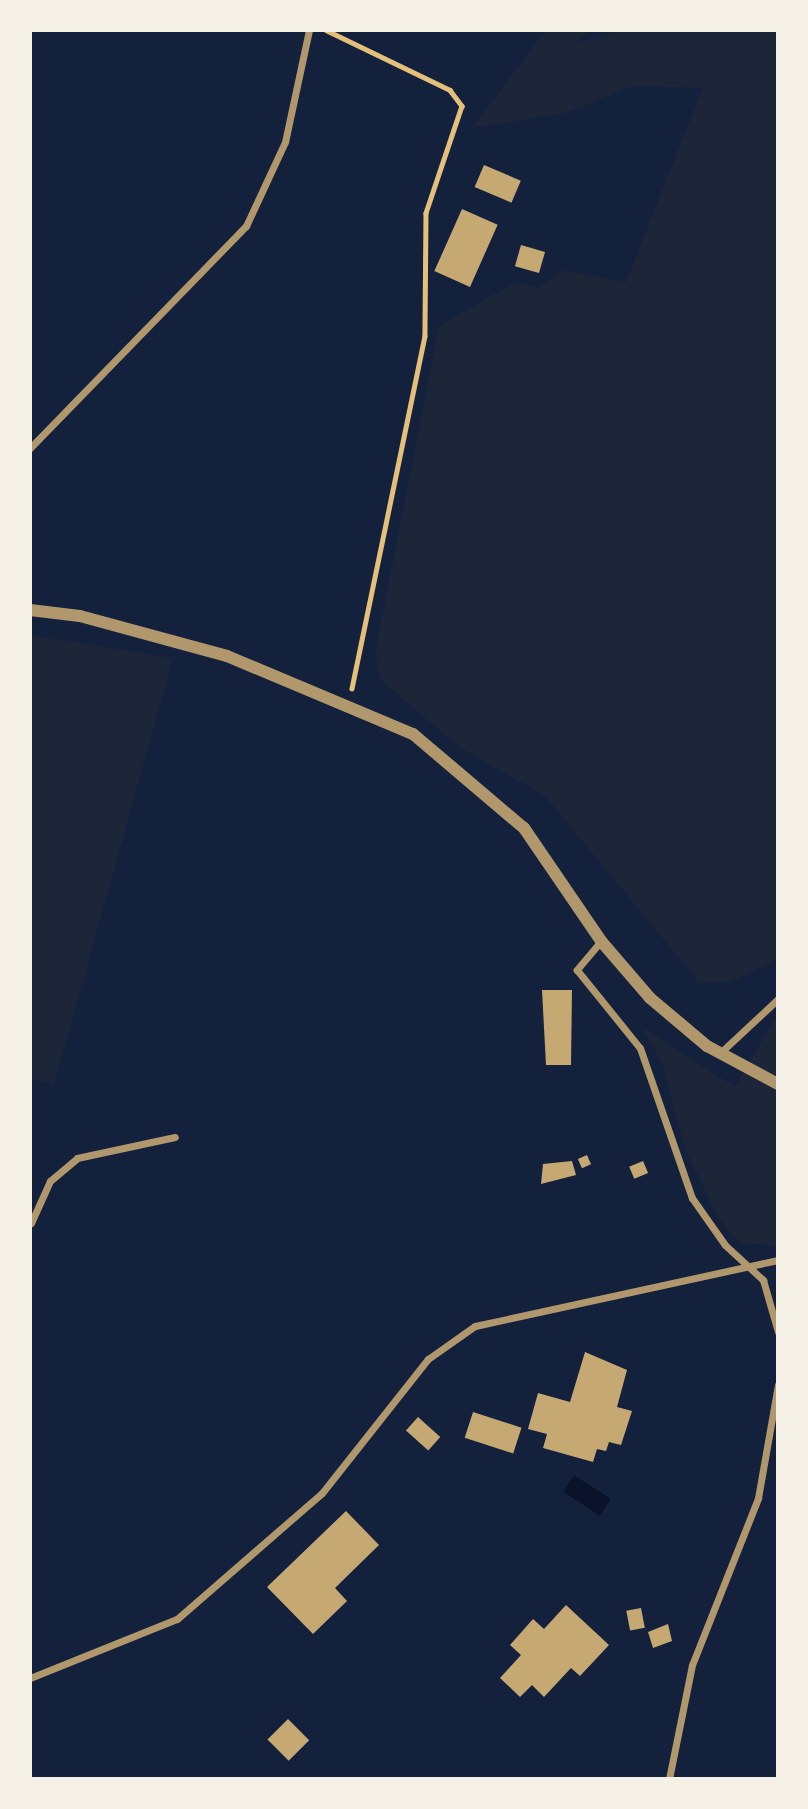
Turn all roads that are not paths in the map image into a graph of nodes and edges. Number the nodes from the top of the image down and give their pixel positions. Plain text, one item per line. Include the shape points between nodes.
1 (309, 30) edge
2 (30, 448) edge
3 (30, 610) edge
4 (601, 941) junction
5 (778, 999) edge
6 (720, 1053) junction
7 (778, 1084) edge
8 (175, 1137) dead end
9 (30, 1225) edge
10 (778, 1260) edge
11 (750, 1264) junction
12 (778, 1332) edge
13 (778, 1385) edge
14 (30, 1678) edge
15 (669, 1779) edge

1 - 2 street via 285,142 246,226
3 - 4 street via 80,616 227,656 413,734 524,828
4 - 6 street via 650,998
4 - 11 street via 577,970 640,1048 692,1198 726,1245
5 - 6 street
6 - 7 street
8 - 9 street via 77,1158 50,1181
10 - 11 street
11 - 12 street via 763,1280
11 - 14 street via 475,1326 428,1359 322,1493 177,1619
13 - 15 street via 758,1498 692,1665

